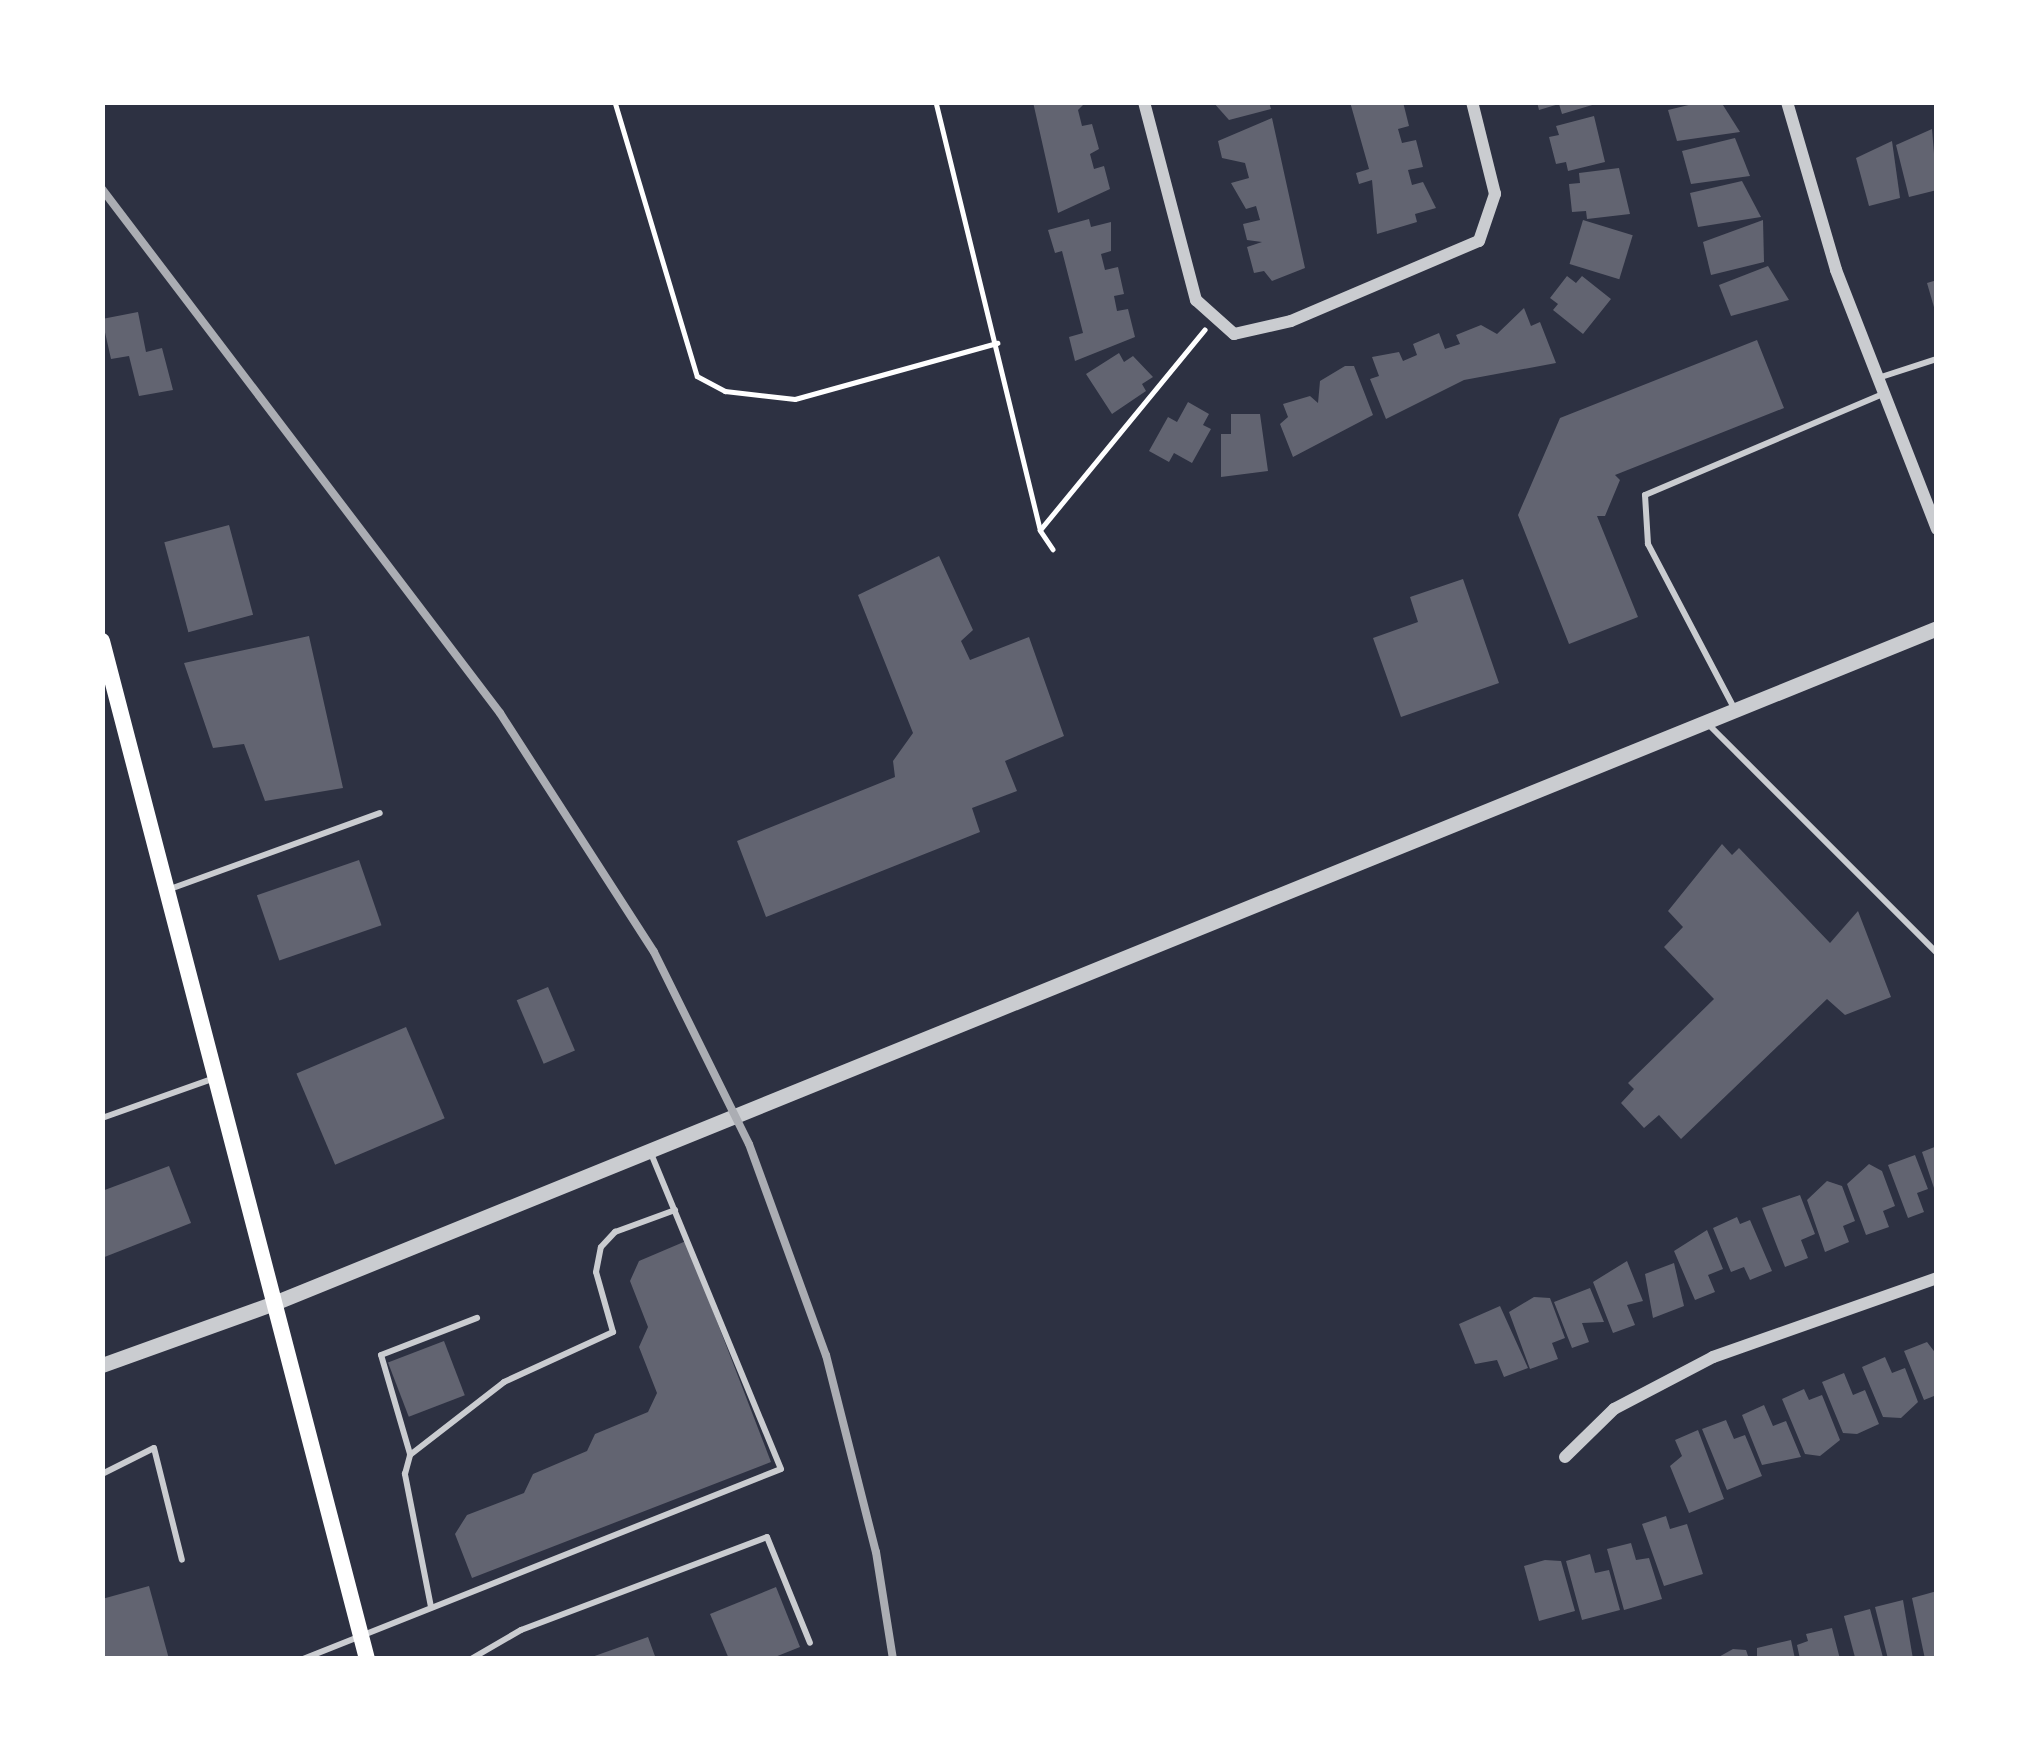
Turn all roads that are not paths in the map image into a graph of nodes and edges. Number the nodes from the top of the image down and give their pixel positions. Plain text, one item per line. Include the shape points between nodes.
1 (1144, 102) edge
2 (1472, 102) edge
3 (1787, 102) edge
4 (1937, 359) edge
5 (1878, 378) junction
6 (1884, 394) junction
7 (1937, 529) edge
8 (1937, 628) edge
9 (102, 641) edge
10 (1734, 710) junction
11 (1706, 722) junction
12 (380, 813) dead end
13 (167, 891) junction
14 (1937, 953) edge
15 (216, 1078) junction
16 (102, 1118) edge
17 (650, 1151) junction
18 (675, 1210) junction
19 (1937, 1278) edge
20 (274, 1303) junction
21 (477, 1318) dead end
22 (102, 1365) edge
23 (410, 1455) junction
24 (1565, 1456) dead end
25 (102, 1474) edge
26 (182, 1561) dead end
27 (431, 1608) junction
28 (361, 1634) junction
29 (810, 1643) dead end
30 (303, 1659) edge
31 (367, 1659) edge
32 (471, 1659) edge

1 - 2 street via 1196,300 1234,334 1291,321 1479,242 1495,194
3 - 5 street via 1836,270
4 - 5 lane
5 - 6 street
6 - 7 street
6 - 10 lane via 1645,495 1648,544
8 - 10 street
9 - 13 main road
10 - 11 street
11 - 14 lane
11 - 17 street
12 - 13 lane
13 - 15 main road
15 - 16 lane
15 - 20 main road
17 - 18 lane
17 - 20 street
18 - 23 lane via 615,1232 601,1247 596,1272 613,1332 504,1382
18 - 27 lane via 781,1469
19 - 24 street via 1713,1357 1614,1409
20 - 22 street
20 - 28 main road
21 - 23 lane via 381,1355
23 - 27 lane via 405,1474
25 - 26 lane via 154,1448
27 - 28 lane
28 - 30 lane
28 - 31 main road
29 - 32 lane via 767,1537 521,1630

